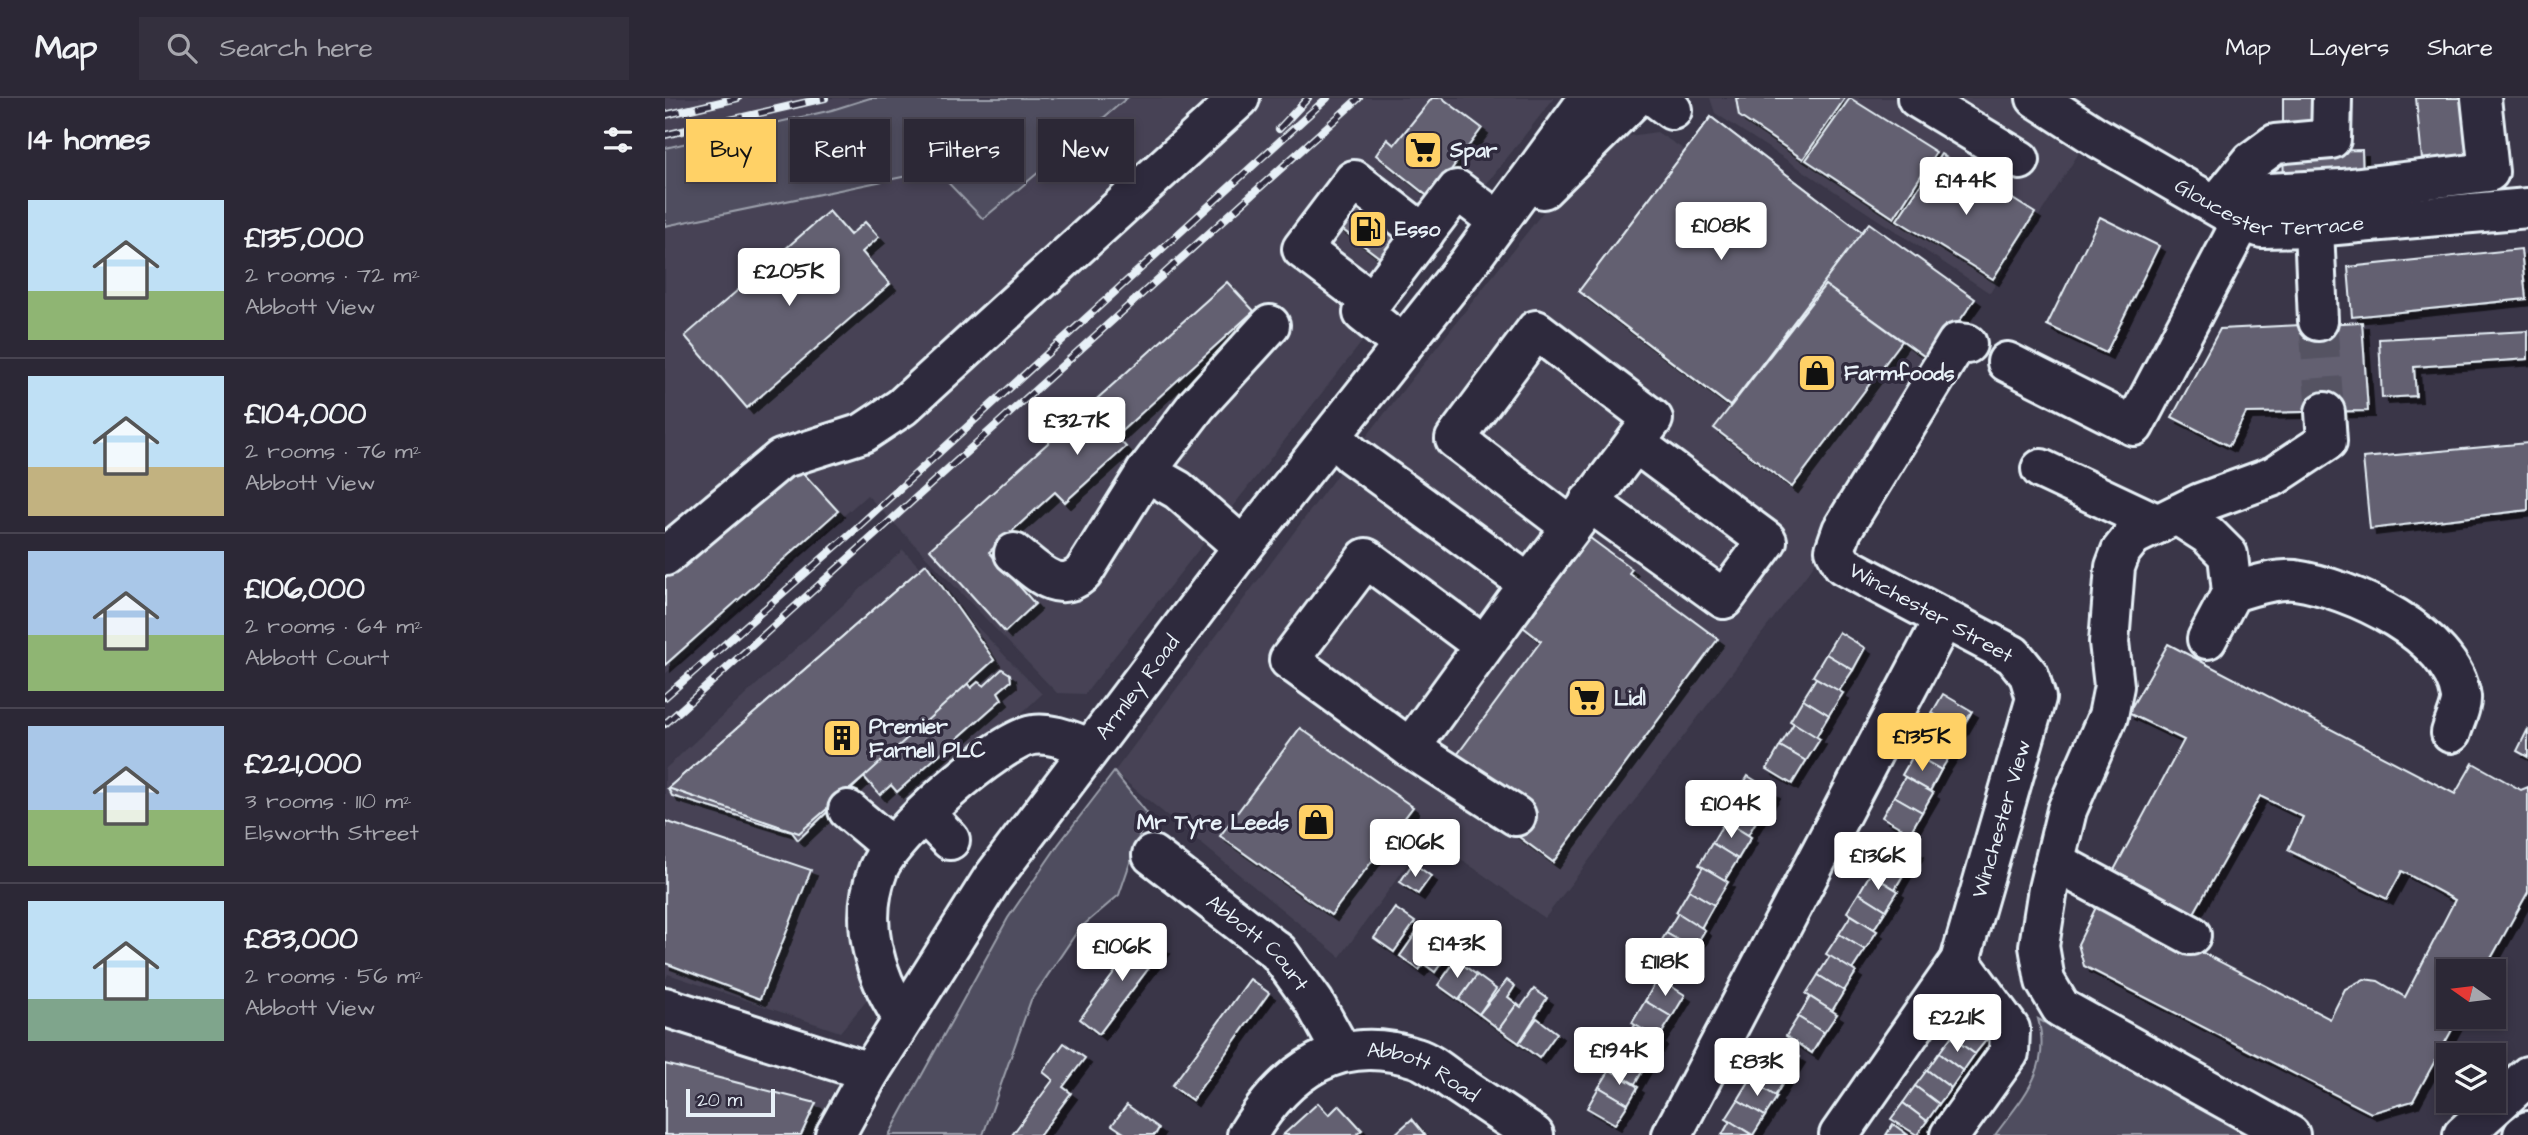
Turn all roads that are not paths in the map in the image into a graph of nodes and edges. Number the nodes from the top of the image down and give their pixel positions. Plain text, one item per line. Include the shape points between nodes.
1 (1240, 98) edge
2 (1589, 98) edge
3 (1635, 98) edge
4 (1917, 98) edge
5 (2036, 98) edge
6 (2332, 98) edge
7 (2481, 98) edge
8 (2020, 160) dead end
9 (2528, 208) edge
10 (2237, 217) junction
11 (1498, 221) junction
12 (2314, 227) junction
13 (1424, 234) junction
14 (1469, 262) junction
15 (1371, 302) junction
16 (2318, 321) tunnel mouth
17 (1270, 326) dead end
18 (1967, 344) dead end
19 (1403, 345) junction
20 (2007, 362) dead end
21 (2325, 412) tunnel mouth
22 (1332, 436) junction
23 (1635, 443) junction
24 (2041, 469) dead end
25 (1146, 472) junction
26 (1580, 514) junction
27 (2167, 519) junction
28 (1243, 547) junction
29 (1014, 553) dead end
30 (665, 556) edge
31 (1529, 584) junction
32 (2232, 592) junction
33 (1943, 620) junction
34 (2207, 639) dead end
35 (1483, 645) junction
36 (2029, 674) joint
37 (2451, 733) dead end
38 (1090, 748) junction
39 (1410, 748) junction
40 (848, 810) dead end
41 (1516, 816) dead end
42 (892, 847) junction
43 (1152, 855) dead end
44 (2055, 862) junction
45 (2191, 935) dead end
46 (1960, 961) junction
47 (665, 1007) edge
48 (904, 1018) junction
49 (1341, 1051) junction
50 (870, 1072) junction
51 (2528, 1076) edge
52 (2528, 1131) edge
53 (835, 1135) edge
54 (1247, 1135) edge
55 (1534, 1135) edge
56 (1672, 1135) edge
57 (1839, 1135) edge
58 (1950, 1135) edge
59 (2290, 1135) edge
60 (2463, 1135) edge
61 (2523, 1135) edge

1 - 30 street via 902,407 863,433 781,459
2 - 11 street
3 - 14 street
4 - 8 street
5 - 10 street, Gloucester Terrace
6 - 10 street via 2331,139 2275,144 2252,161
7 - 10 street via 2489,172 2268,193
9 - 12 street, Gloucester Terrace
10 - 12 street, Gloucester Terrace via 2262,228
10 - 20 street via 2134,426
11 - 13 street via 1457,190
11 - 14 street
12 - 16 street
13 - 15 street
13 - 15 street via 1354,180 1302,249
14 - 19 street, Armley Road
15 - 19 street via 1363,313
17 - 25 street via 1197,405
18 - 33 street, Winchester Street via 1957,343 1836,540 1835,550 1843,565
19 - 22 street, Armley Road
21 - 27 street via 2327,441 2273,476
22 - 28 street, Armley Road
22 - 31 street
23 - 26 street
23 - 26 street via 1767,541 1724,599
23 - 26 street via 1653,419 1536,330 1455,439
24 - 27 street
25 - 28 street via 1178,490
25 - 29 street via 1074,581 1060,584 1046,578
26 - 31 street
27 - 32 street via 2208,535 2228,555
27 - 44 street via 2133,536 2115,567 2109,642 2113,686 2108,716 2067,810
28 - 38 street, Armley Road
31 - 35 street
32 - 34 street
32 - 37 street via 2292,580 2340,591 2400,622 2434,647 2455,673 2461,700
33 - 36 street, Winchester Street via 2013,655
33 - 56 street
35 - 39 street
35 - 39 street via 1366,558 1289,660
36 - 46 street, Winchester View via 2036,698
38 - 42 street via 1033,734 976,768 937,827
38 - 48 street, Armley Road via 992,879
39 - 41 street
40 - 42 street
42 - 48 street via 878,870 871,901 855,936
43 - 49 street, Abbott Court via 1278,952 1314,1002
44 - 45 street
44 - 59 street via 2039,946 2045,981 2061,1008
46 - 57 street, Winchester View
46 - 58 street via 2010,1028 2010,1053
47 - 50 street
48 - 50 street, Armley Road
49 - 54 street via 1311,1067 1266,1104
49 - 55 street, Abbott Road via 1376,1049 1419,1058
50 - 53 street, Armley Road
51 - 60 street
52 - 61 street

